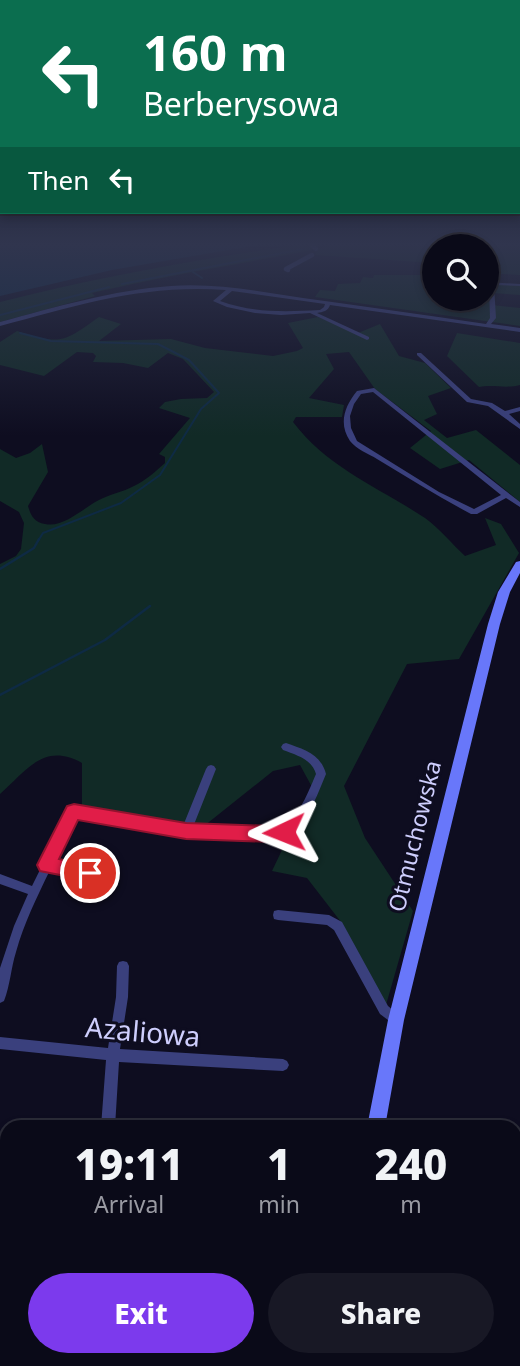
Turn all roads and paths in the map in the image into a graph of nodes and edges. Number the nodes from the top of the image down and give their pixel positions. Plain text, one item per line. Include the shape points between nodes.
1 (60, 309) edge
2 (239, 309) edge
3 (325, 309) edge
4 (375, 309) edge
5 (492, 311) edge
6 (310, 312) junction
7 (0, 324) edge
8 (488, 325) junction
9 (520, 330) edge
10 (367, 338) dead end
11 (419, 354) dead end
12 (520, 409) edge
13 (504, 414) junction
14 (520, 427) edge
15 (506, 495) junction
16 (520, 505) edge
17 (520, 564) edge
18 (285, 747) dead end
19 (211, 769) dead end
20 (186, 831) junction
21 (47, 865) junction
22 (111, 876) dead end
23 (0, 879) edge
24 (35, 892) junction
25 (278, 915) dead end
26 (123, 966) dead end
27 (0, 997) edge
28 (396, 1020) junction
29 (0, 1043) edge
30 (113, 1055) junction
31 (283, 1065) dead end
32 (108, 1120) edge
33 (377, 1120) edge

1 - 7 street
2 - 6 street
3 - 6 street
4 - 8 street
5 - 8 street
6 - 10 street
8 - 9 street
11 - 13 street via 469,401 490,404
12 - 13 street
13 - 14 street
15 - 15 street via 374,390 359,392 345,412 354,442 454,503 474,512
15 - 16 street
17 - 28 main road, Otmuchowska via 504,592 494,624
18 - 20 street via 320,766 321,774 296,823 272,834
19 - 20 street
20 - 21 street via 74,811
21 - 22 street
21 - 24 street
23 - 24 street
24 - 27 street via 6,964
25 - 28 street via 329,920 338,926 384,1010
26 - 30 street
28 - 33 main road, Otmuchowska
29 - 30 street, Azaliowa
30 - 31 street, Azaliowa
30 - 32 street

